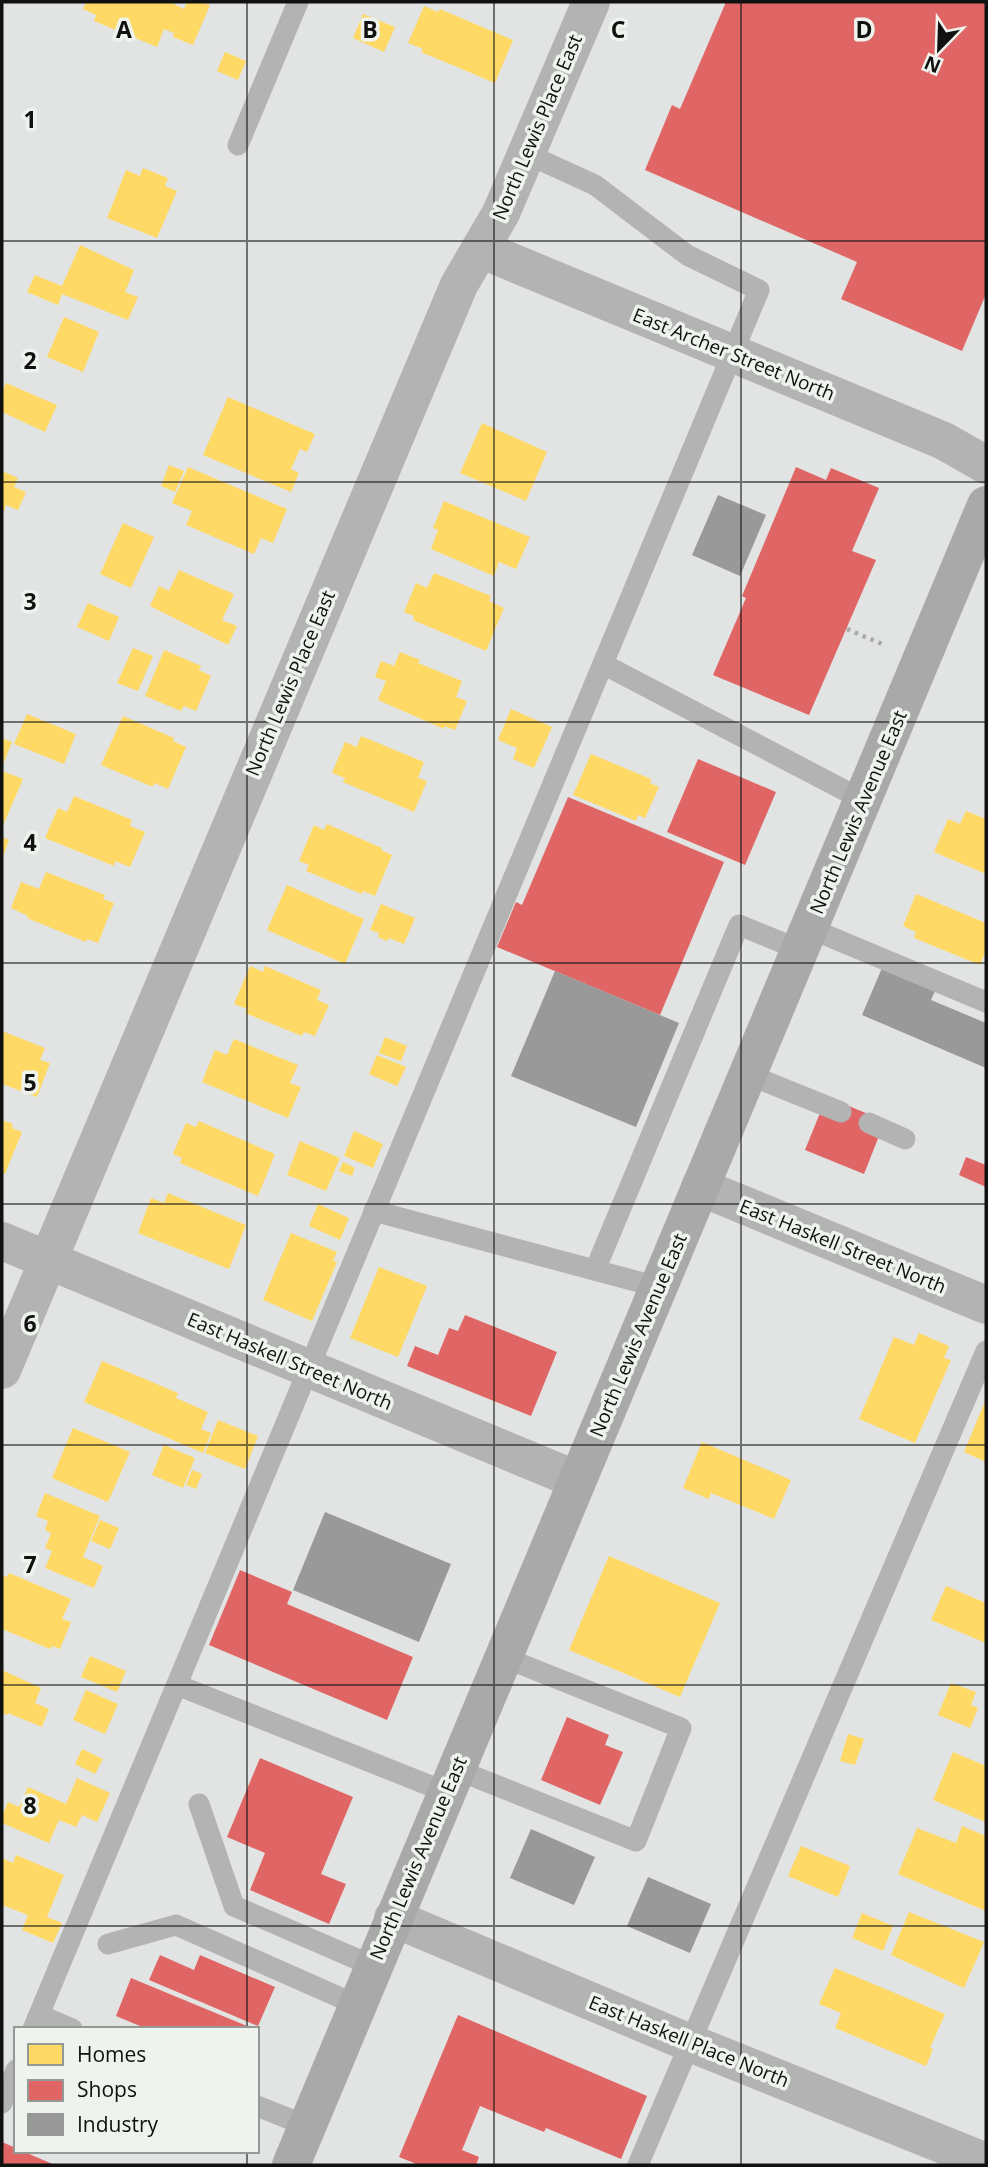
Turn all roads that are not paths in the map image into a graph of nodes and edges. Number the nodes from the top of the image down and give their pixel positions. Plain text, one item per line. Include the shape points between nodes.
1 (298, 2) edge
2 (591, 2) edge
3 (238, 145) dead end
4 (527, 154) junction
5 (480, 249) junction
6 (734, 354) junction
7 (986, 465) edge
8 (986, 505) edge
9 (603, 664) junction
10 (863, 800) junction
11 (804, 939) junction
12 (986, 1002) edge
13 (747, 1074) junction
14 (841, 1112) dead end
15 (869, 1124) dead end
16 (905, 1139) dead end
17 (700, 1187) junction
18 (374, 1211) junction
19 (2, 1241) edge
20 (47, 1261) junction
21 (594, 1270) junction
22 (658, 1287) junction
23 (986, 1305) edge
24 (986, 1351) edge
25 (308, 1368) junction
26 (2, 1370) edge
27 (577, 1480) junction
28 (503, 1657) junction
29 (177, 1685) junction
30 (451, 1781) junction
31 (199, 1804) dead end
32 (393, 1917) junction
33 (108, 1944) dead end
34 (373, 1966) junction
35 (357, 2004) junction
36 (36, 2022) edge
37 (62, 2027) edge
38 (690, 2043) junction
39 (14, 2075) edge
40 (2, 2103) edge
41 (259, 2107) edge
42 (307, 2126) junction
43 (985, 2161) edge
44 (290, 2165) edge
45 (638, 2165) edge

1 - 3 lane
2 - 4 street, North Lewis Place East
4 - 5 street, North Lewis Place East
4 - 6 lane via 595,186 687,255 760,290
5 - 6 street, East Archer Street North
5 - 20 street, North Lewis Place East via 458,285
6 - 7 street, East Archer Street North via 944,441
6 - 9 lane
8 - 10 main road, North Lewis Avenue East
9 - 10 lane
9 - 18 lane
10 - 11 main road, North Lewis Avenue East
11 - 12 lane
11 - 13 main road, North Lewis Avenue East
11 - 21 lane via 739,925
13 - 14 lane
13 - 17 main road, North Lewis Avenue East
15 - 16 lane
17 - 22 main road, North Lewis Avenue East
17 - 23 street, East Haskell Street North
18 - 21 lane
18 - 25 lane
19 - 20 street, East Haskell Street North
20 - 25 street, East Haskell Street North
20 - 26 street, North Lewis Place East
21 - 22 lane
22 - 27 main road, North Lewis Avenue East
24 - 38 lane
25 - 27 street, East Haskell Street North
25 - 29 lane
27 - 28 main road, North Lewis Avenue East
28 - 30 main road, North Lewis Avenue East
28 - 30 lane via 681,1728 635,1841
29 - 30 lane
29 - 36 lane
30 - 32 main road, North Lewis Avenue East
31 - 34 lane via 234,1906
32 - 34 main road, North Lewis Avenue East
32 - 38 street, East Haskell Place North
33 - 35 lane via 176,1925
34 - 35 main road, North Lewis Avenue East
35 - 42 main road, North Lewis Avenue East
36 - 37 lane
38 - 43 street, East Haskell Place North
38 - 45 lane
39 - 40 lane
41 - 42 lane
42 - 44 main road, North Lewis Avenue East

